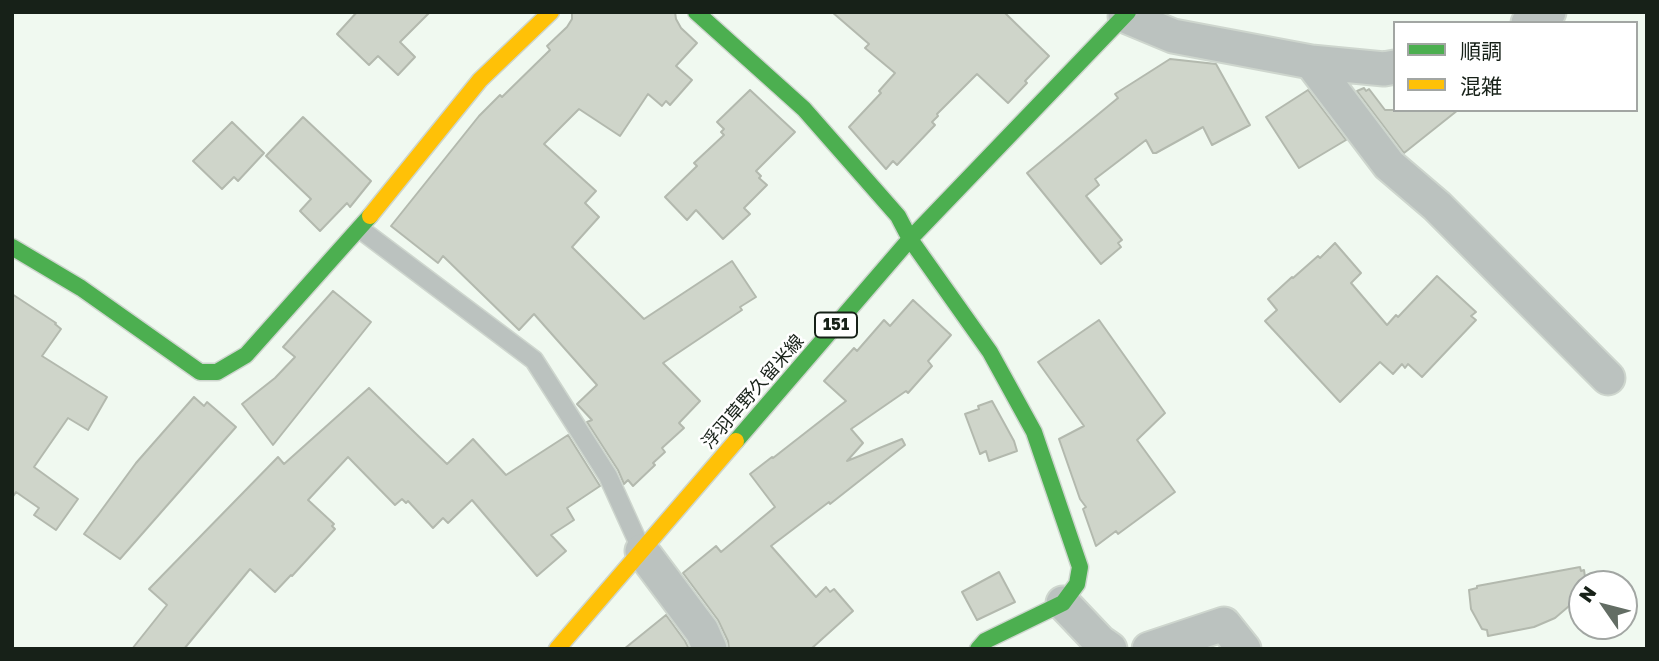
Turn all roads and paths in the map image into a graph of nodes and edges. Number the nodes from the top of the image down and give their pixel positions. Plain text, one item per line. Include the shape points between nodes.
1 (551, 12) edge
2 (696, 12) edge
3 (1549, 12) edge
4 (1126, 14) edge
5 (1532, 21) edge
6 (1311, 62) junction
7 (1393, 67) edge
8 (360, 229) junction
9 (910, 239) junction
10 (12, 247) edge
11 (1608, 378) dead end
12 (642, 551) junction
13 (1063, 603) junction
14 (557, 649) edge
15 (710, 649) edge
16 (978, 649) edge
17 (1110, 649) edge
18 (1149, 649) edge
19 (1244, 649) edge

1 - 8 street via 480,80
2 - 9 street via 804,109 898,216
3 - 5 street
4 - 6 street via 1173,36
4 - 9 street, 浮羽草野久留米線 / 151
6 - 7 street
6 - 11 street via 1390,165 1437,206
8 - 10 street via 246,355 217,372 200,372 81,288
8 - 12 lane via 534,360 608,476
9 - 12 street, 浮羽草野久留米線 / 151
9 - 13 street via 990,352 1034,432 1080,567 1077,584
12 - 14 street, 浮羽草野久留米線 / 151
12 - 15 street via 702,631
13 - 16 street via 985,641
13 - 17 street
18 - 19 street via 1224,624

